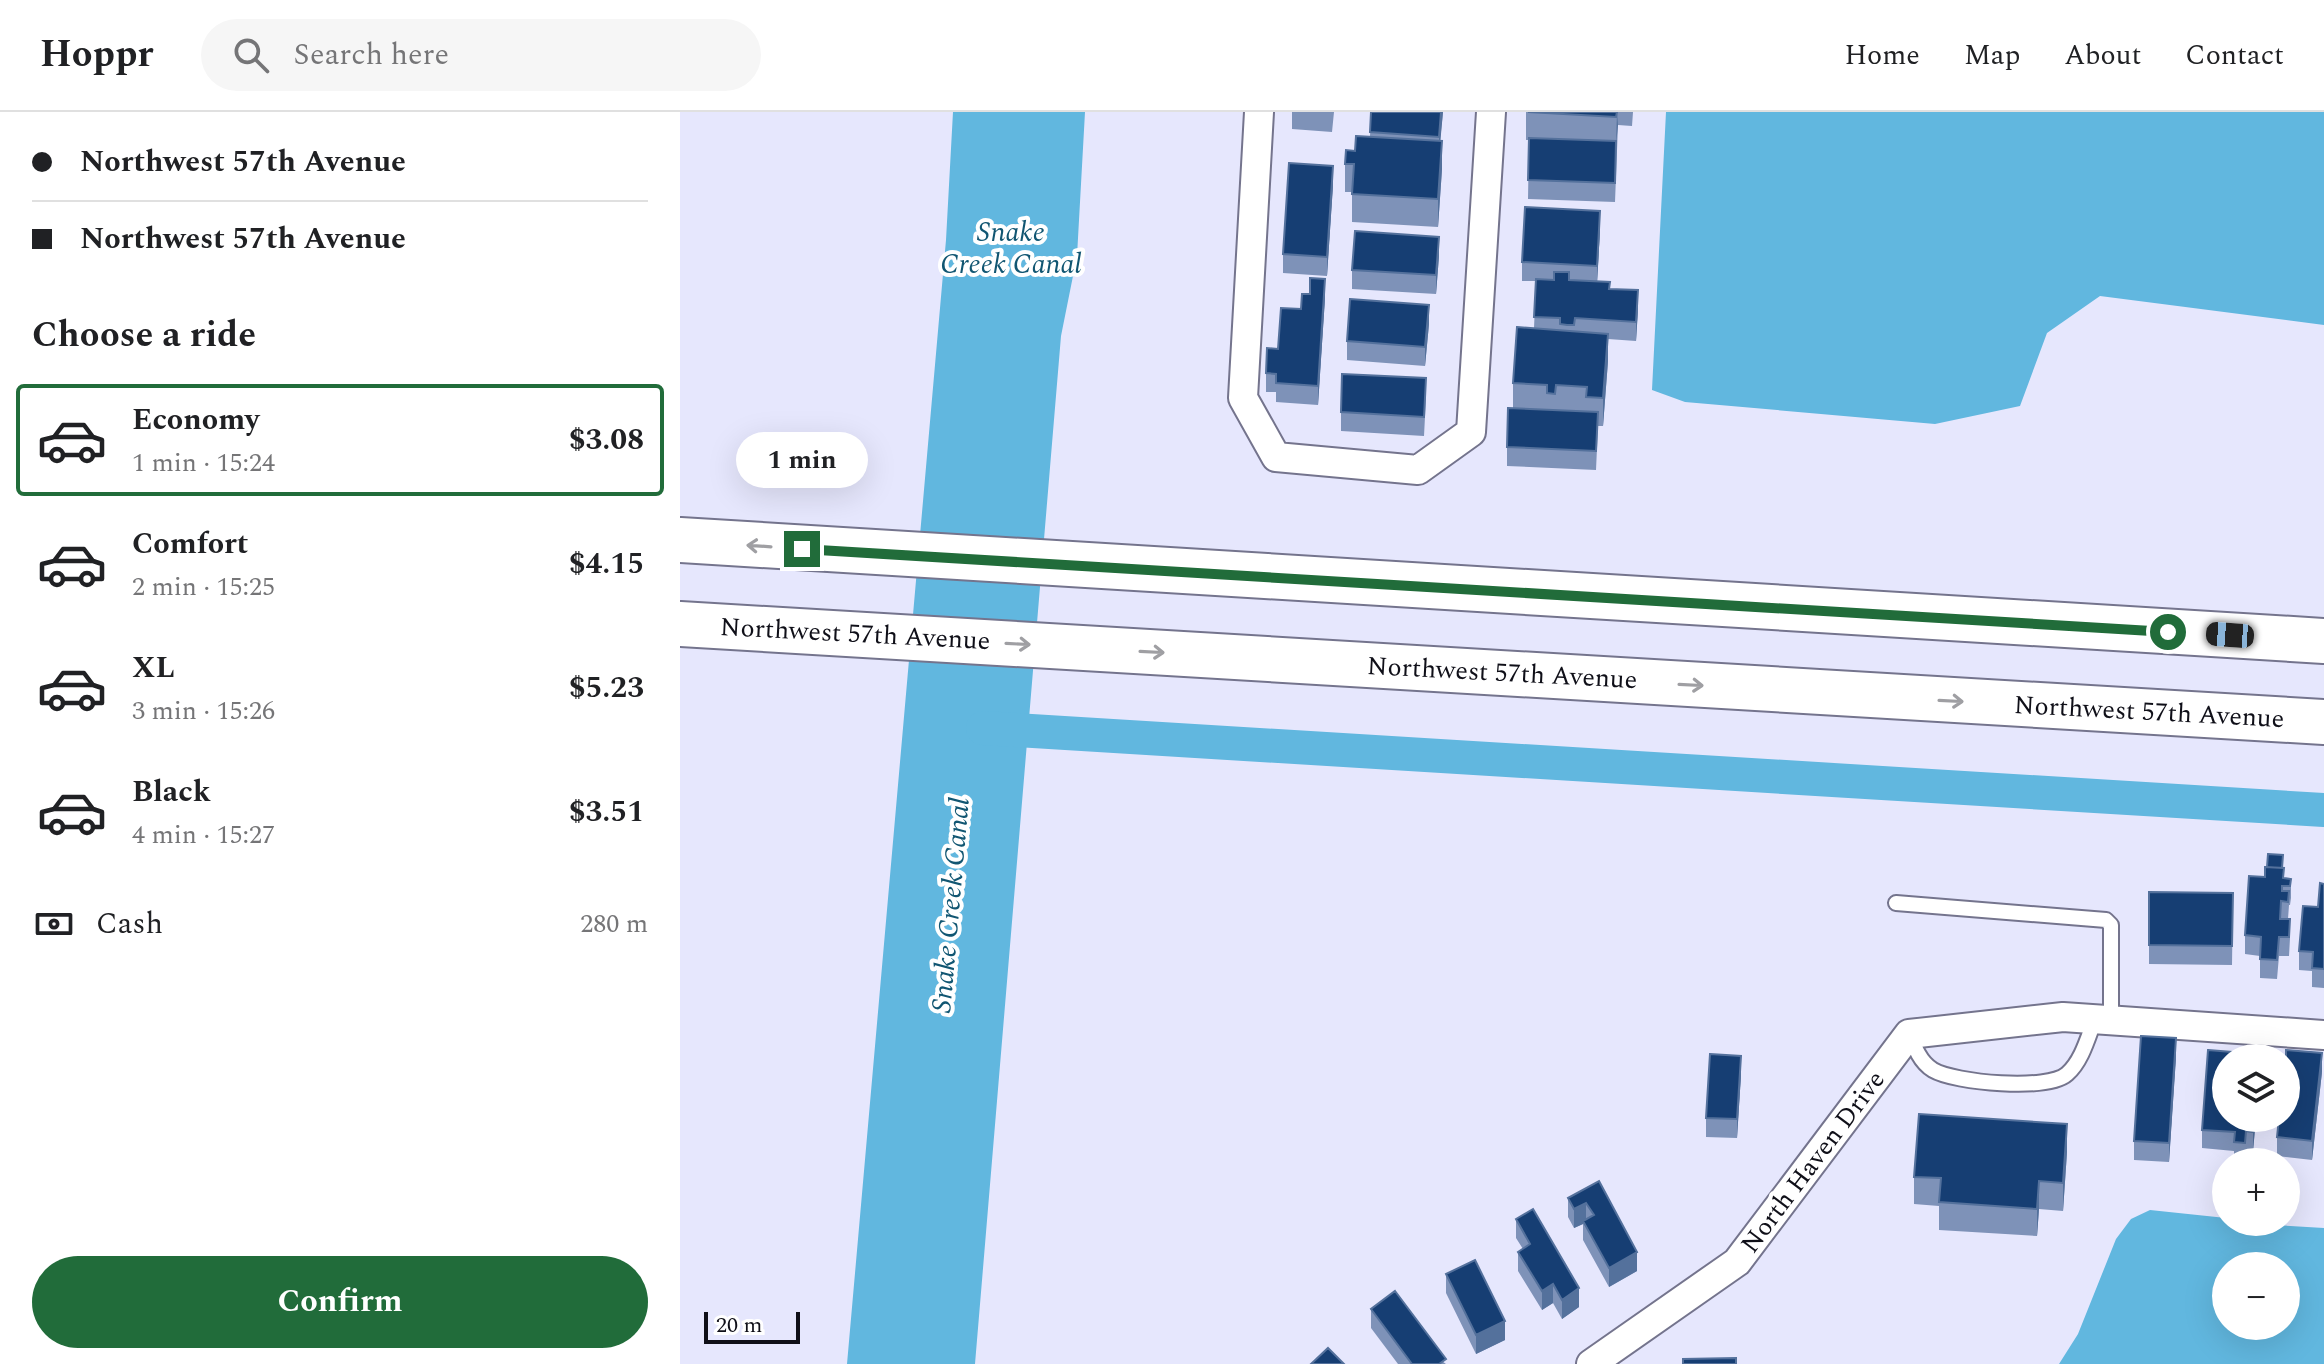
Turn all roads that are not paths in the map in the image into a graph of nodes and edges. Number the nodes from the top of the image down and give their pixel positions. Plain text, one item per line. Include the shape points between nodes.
1 (1259, 112) edge
2 (1491, 112) edge
3 (680, 540) edge
4 (680, 624) edge
5 (2324, 641) edge
6 (2324, 722) edge
7 (1896, 903) dead end
8 (2103, 1020) junction
9 (1909, 1034) junction
10 (2324, 1035) edge
11 (1591, 1364) edge

1 - 2 street via 1243,398 1276,457 1418,470 1471,432
5 -> 3 main road
4 -> 6 main road, Northwest 57th Avenue
7 - 8 lane via 2106,920 2111,925
8 - 9 street via 2063,1017
8 - 9 lane via 2065,1076 2039,1084 1970,1079 1934,1070 1917,1054
8 - 10 street
9 - 11 street, North Haven Drive via 1737,1262

